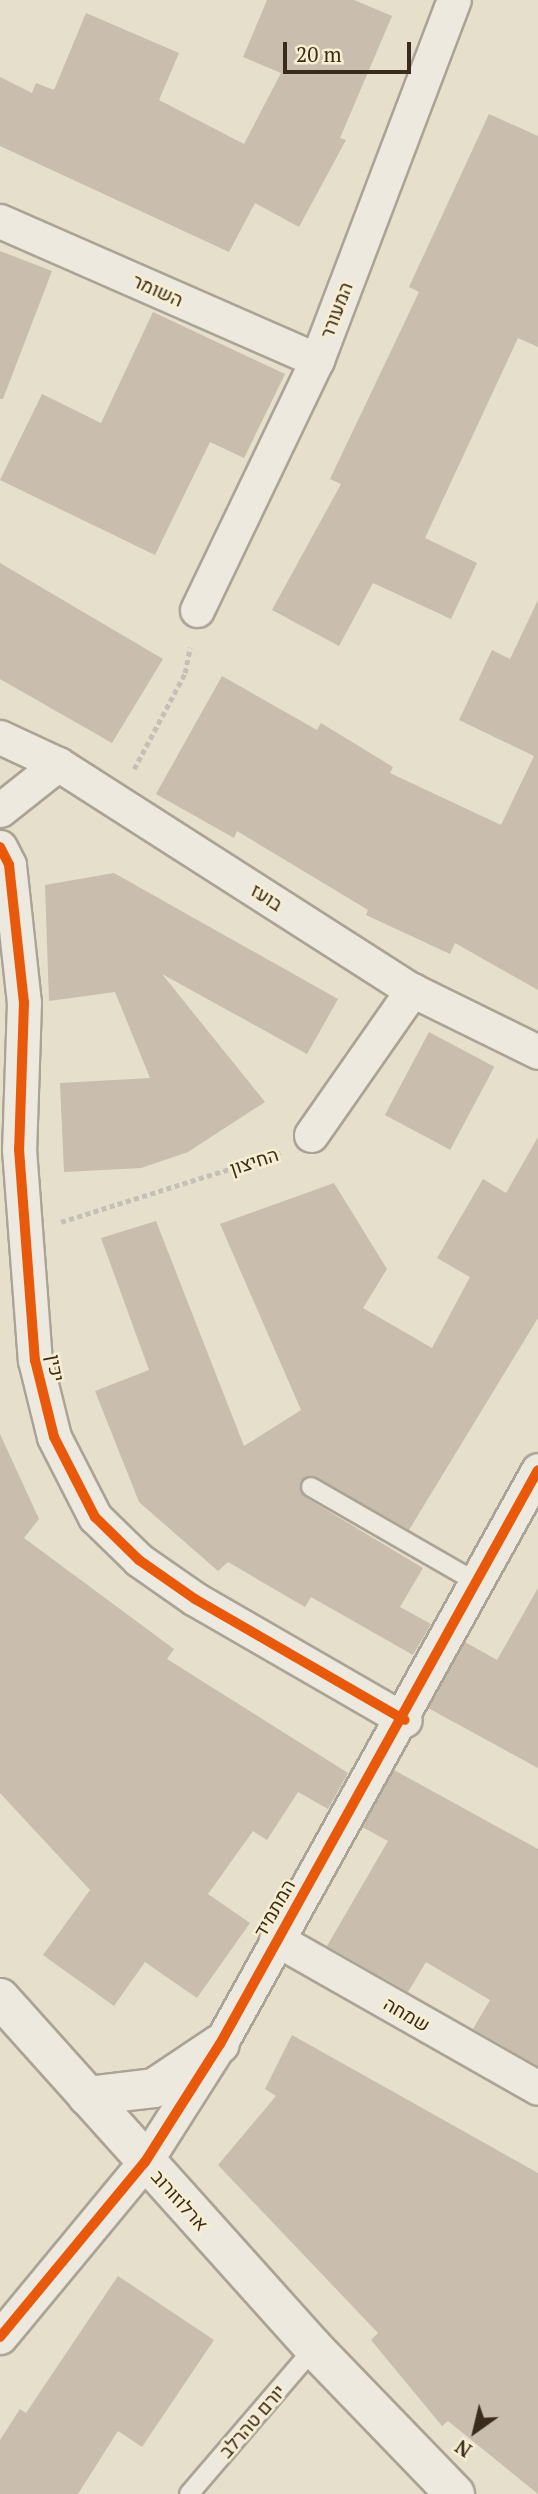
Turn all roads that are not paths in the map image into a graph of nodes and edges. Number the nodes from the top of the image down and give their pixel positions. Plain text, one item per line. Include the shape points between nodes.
1 (454, 0) edge
2 (0, 220) edge
3 (317, 360) junction
4 (197, 610) dead end
5 (0, 737) edge
6 (58, 764) junction
7 (0, 810) edge
8 (0, 846) edge
9 (412, 990) junction
10 (538, 1052) edge
11 (311, 1135) road end
12 (538, 1470) edge
13 (311, 1487) dead end
14 (480, 1584) junction
15 (405, 1720) junction
16 (276, 1939) junction
17 (0, 1998) edge
18 (220, 2044) junction
19 (538, 2088) edge
20 (87, 2096) junction
21 (145, 2162) junction
22 (0, 2337) edge
23 (324, 2359) junction
24 (189, 2494) edge
25 (422, 2494) edge
26 (455, 2494) edge

1 - 3 street, המעורר
2 - 3 street, השומר
3 - 4 street, המעורר
5 - 6 street, בועז
6 - 7 street
6 - 9 street, בועז
8 - 15 street, יכין via 9,865 24,1002 19,1149 35,1360 54,1437 95,1517 139,1560 195,1599
9 - 10 street, בועז
9 - 11 street
12 - 14 street, המתמיד
13 - 14 lane
14 - 15 street, המתמיד
15 - 16 street, המתמיד
16 - 18 street, המתמיד
16 - 19 street, שמחה
17 - 20 street, ארלוזורוב
18 - 20 street via 154,2088
18 - 21 street, המתמיד
20 - 21 street, ארלוזורוב
21 - 22 street, המתמיד
21 - 23 street, ארלוזורוב
23 - 24 lane, יורם טהרלב
23 - 25 street, ארלוזורוב
23 - 26 street, ארלוזורוב

